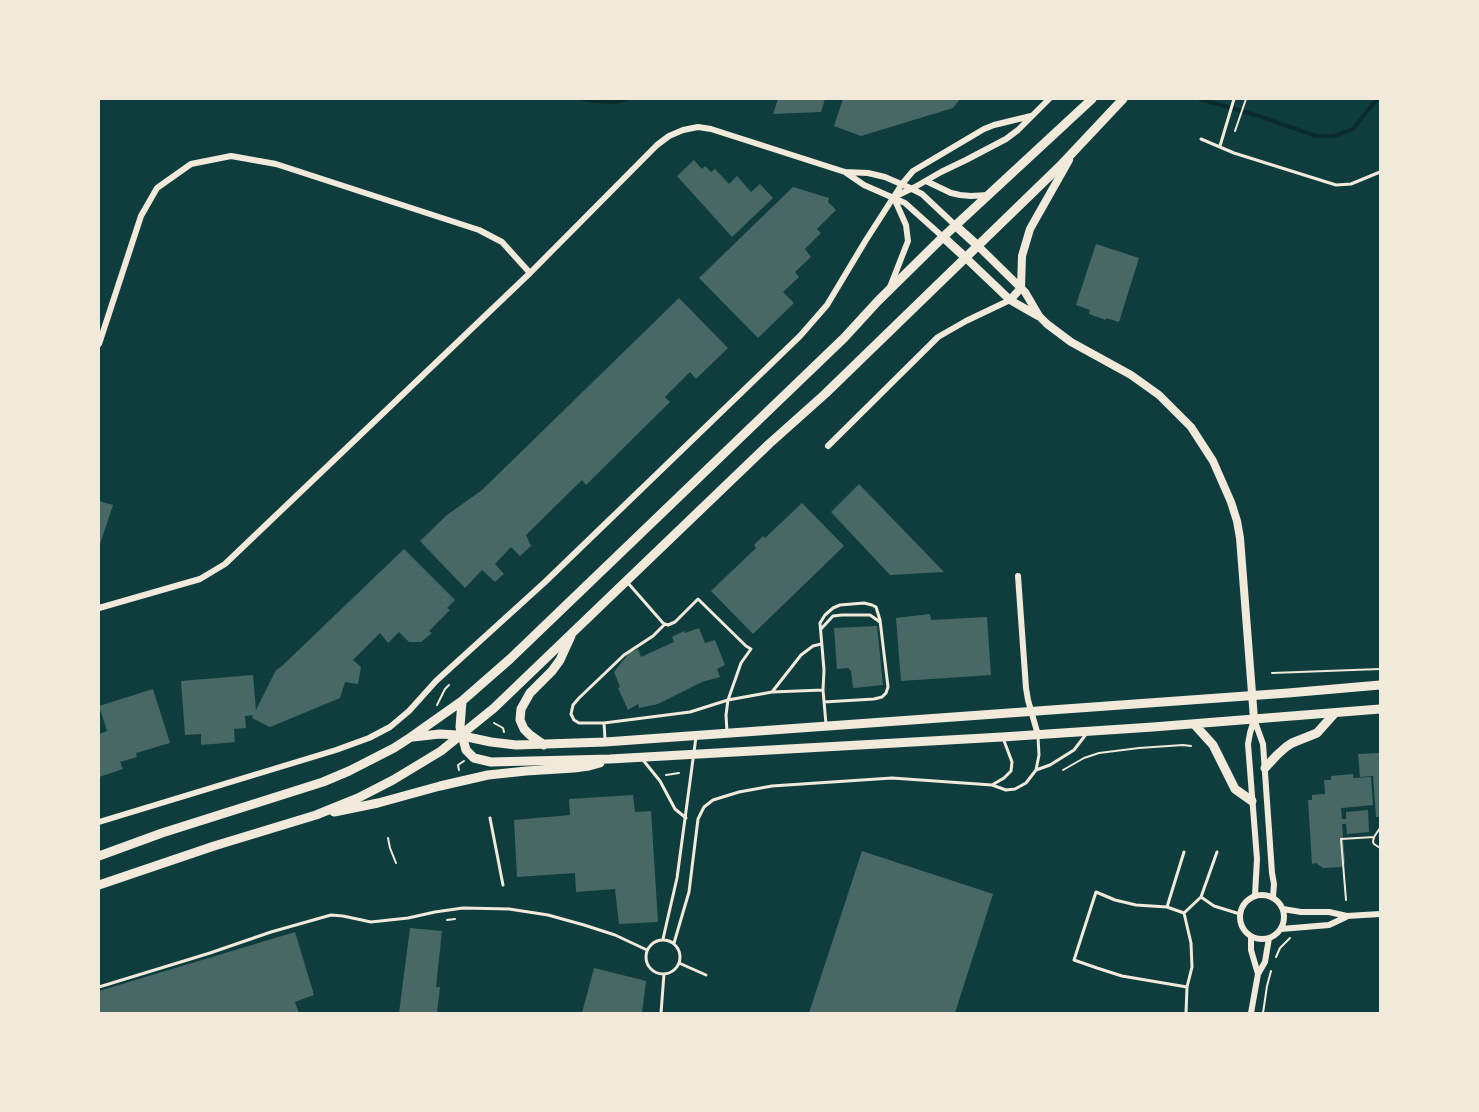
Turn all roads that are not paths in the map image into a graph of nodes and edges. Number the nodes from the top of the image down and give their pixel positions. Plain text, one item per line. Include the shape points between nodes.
1 (1049, 99) edge
2 (1092, 99) edge
3 (1123, 99) edge
4 (1233, 101) edge
5 (1031, 116) junction
6 (1202, 139) dead end
7 (1220, 146) junction
8 (1074, 151) junction
9 (844, 172) junction
10 (1380, 172) edge
11 (926, 181) junction
12 (902, 184) junction
13 (913, 189) junction
14 (988, 195) junction
15 (894, 198) junction
16 (956, 226) junction
17 (943, 237) junction
18 (978, 246) junction
19 (966, 258) junction
20 (530, 273) junction
21 (1021, 288) junction
22 (889, 290) junction
23 (1010, 300) junction
24 (1039, 316) junction
25 (99, 344) edge
26 (828, 446) dead end
27 (1018, 576) dead end
28 (626, 581) junction
29 (99, 608) edge
30 (880, 622) junction
31 (665, 624) junction
32 (819, 630) junction
33 (572, 633) junction
34 (821, 644) junction
35 (1380, 685) edge
36 (823, 690) junction
37 (772, 692) junction
38 (1252, 695) junction
39 (728, 700) junction
40 (462, 701) junction
41 (824, 702) junction
42 (1380, 709) edge
43 (1031, 711) junction
44 (1334, 714) junction
45 (1254, 719) junction
46 (604, 723) junction
47 (1194, 724) junction
48 (826, 726) junction
49 (1088, 732) junction
50 (727, 734) junction
51 (461, 735) junction
52 (1038, 735) junction
53 (697, 736) junction
54 (411, 737) junction
55 (1002, 737) junction
56 (605, 742) junction
57 (544, 745) junction
58 (694, 754) junction
59 (640, 757) junction
60 (610, 759) junction
61 (1265, 768) junction
62 (1036, 770) junction
63 (992, 785) junction
64 (1252, 801) junction
65 (316, 815) junction
66 (490, 818) dead end
67 (686, 818) junction
68 (99, 822) edge
69 (1185, 852) dead end
70 (1217, 852) dead end
71 (99, 856) edge
72 (99, 885) edge
73 (503, 885) dead end
74 (1256, 895) junction
75 (1201, 897) junction
76 (1273, 897) junction
77 (1167, 907) junction
78 (1283, 909) junction
79 (1184, 913) junction
80 (1240, 914) junction
81 (1380, 914) edge
82 (1347, 916) junction
83 (1281, 929) junction
84 (1251, 937) junction
85 (1269, 938) junction
86 (663, 939) junction
87 (674, 943) junction
88 (647, 950) junction
89 (679, 963) junction
90 (664, 974) junction
91 (1258, 974) junction
92 (706, 975) dead end
93 (99, 987) edge
94 (1186, 987) junction
95 (660, 1013) edge
96 (1186, 1013) edge
97 (1251, 1013) edge

1 - 5 street
2 - 14 main road
3 - 8 main road
4 - 7 lane
5 - 11 street via 1006,139
5 - 12 street via 978,132 923,164
6 - 7 lane
7 - 10 lane via 1336,185 1351,184
8 - 18 main road
8 - 21 street via 1030,229 1022,256
9 - 12 street via 873,174
9 - 15 street
9 - 20 street via 711,129 683,130 657,145
11 - 13 street
11 - 14 street via 957,195
12 - 13 street
12 - 15 street
13 - 15 street
13 - 16 street
14 - 16 main road
15 - 17 street via 912,208
15 - 22 street via 906,225 908,241
15 - 68 street via 827,305 800,336 390,727 336,750
16 - 17 main road
16 - 18 main road
17 - 19 main road
17 - 22 main road
18 - 19 main road
18 - 21 street
19 - 23 street
19 - 28 main road
20 - 25 street via 502,242 479,230 276,164 231,156 191,164 157,188 141,216
20 - 29 street via 225,564 200,579
21 - 23 street
21 - 24 street
22 - 40 main road via 844,338
23 - 24 street
23 - 26 street via 938,337
24 - 38 street via 1065,338 1159,395 1191,427 1214,461 1238,529
27 - 43 street via 1025,682
28 - 31 lane
28 - 33 main road
30 - 32 lane via 870,615 833,616
30 - 32 lane via 872,605 840,605 825,615
30 - 41 lane via 886,693 874,699
31 - 39 lane via 675,622 698,599 751,649 741,663
31 - 46 lane via 624,655 573,705 571,714 579,723
32 - 34 lane
33 - 51 main road
33 - 57 main road via 560,660 521,709 524,729
34 - 36 lane
34 - 37 lane via 801,655
35 - 38 main road
36 - 37 lane
36 - 41 lane
37 - 39 lane
38 - 43 main road
38 - 45 street
39 - 46 lane via 690,712
39 - 50 lane
40 - 51 main road
40 - 54 main road
41 - 48 lane
42 - 44 main road
43 - 48 main road
43 - 52 street
44 - 45 main road
44 - 61 main road via 1317,733 1286,747
45 - 47 main road
45 - 61 street via 1263,744
45 - 64 street via 1248,739
46 - 56 lane
47 - 49 main road
47 - 64 main road via 1213,745 1235,789
48 - 50 main road
49 - 52 main road
49 - 62 lane via 1074,750
50 - 53 main road
51 - 54 main road
51 - 57 main road via 506,745
51 - 60 main road via 468,753 485,761
51 - 65 main road via 393,780
52 - 55 main road
52 - 62 lane
53 - 56 main road
53 - 58 lane
54 - 71 main road via 323,782
55 - 58 main road
55 - 63 lane via 1012,762 1011,771
56 - 57 main road
58 - 59 main road
58 - 67 lane
59 - 60 main road
59 - 67 lane via 660,781 675,809
60 - 65 main road via 583,767 488,775
61 - 76 street
62 - 63 lane via 1015,789
63 - 87 lane via 892,778 772,786 713,800 704,807 697,827 689,892
64 - 74 street
65 - 72 main road
66 - 73 lane
67 - 86 lane
69 - 77 lane
70 - 75 lane
74 - 76 street
74 - 80 street via 1245,902
75 - 79 lane
75 - 80 lane via 1214,906
76 - 78 street
77 - 79 lane
77 - 94 lane via 1136,905 1096,892 1074,960 1122,976
78 - 82 street
78 - 83 street
79 - 94 lane via 1192,967
80 - 84 street via 1242,927
81 - 82 street
82 - 83 street via 1329,925
83 - 85 street
84 - 85 street
84 - 91 street
85 - 91 street via 1265,962
86 - 87 lane
86 - 88 lane
87 - 89 lane
88 - 90 lane via 649,967
88 - 93 lane via 594,928 509,909 463,908 372,922 331,915
89 - 90 lane
89 - 92 lane
90 - 95 lane
91 - 97 street
94 - 96 lane

